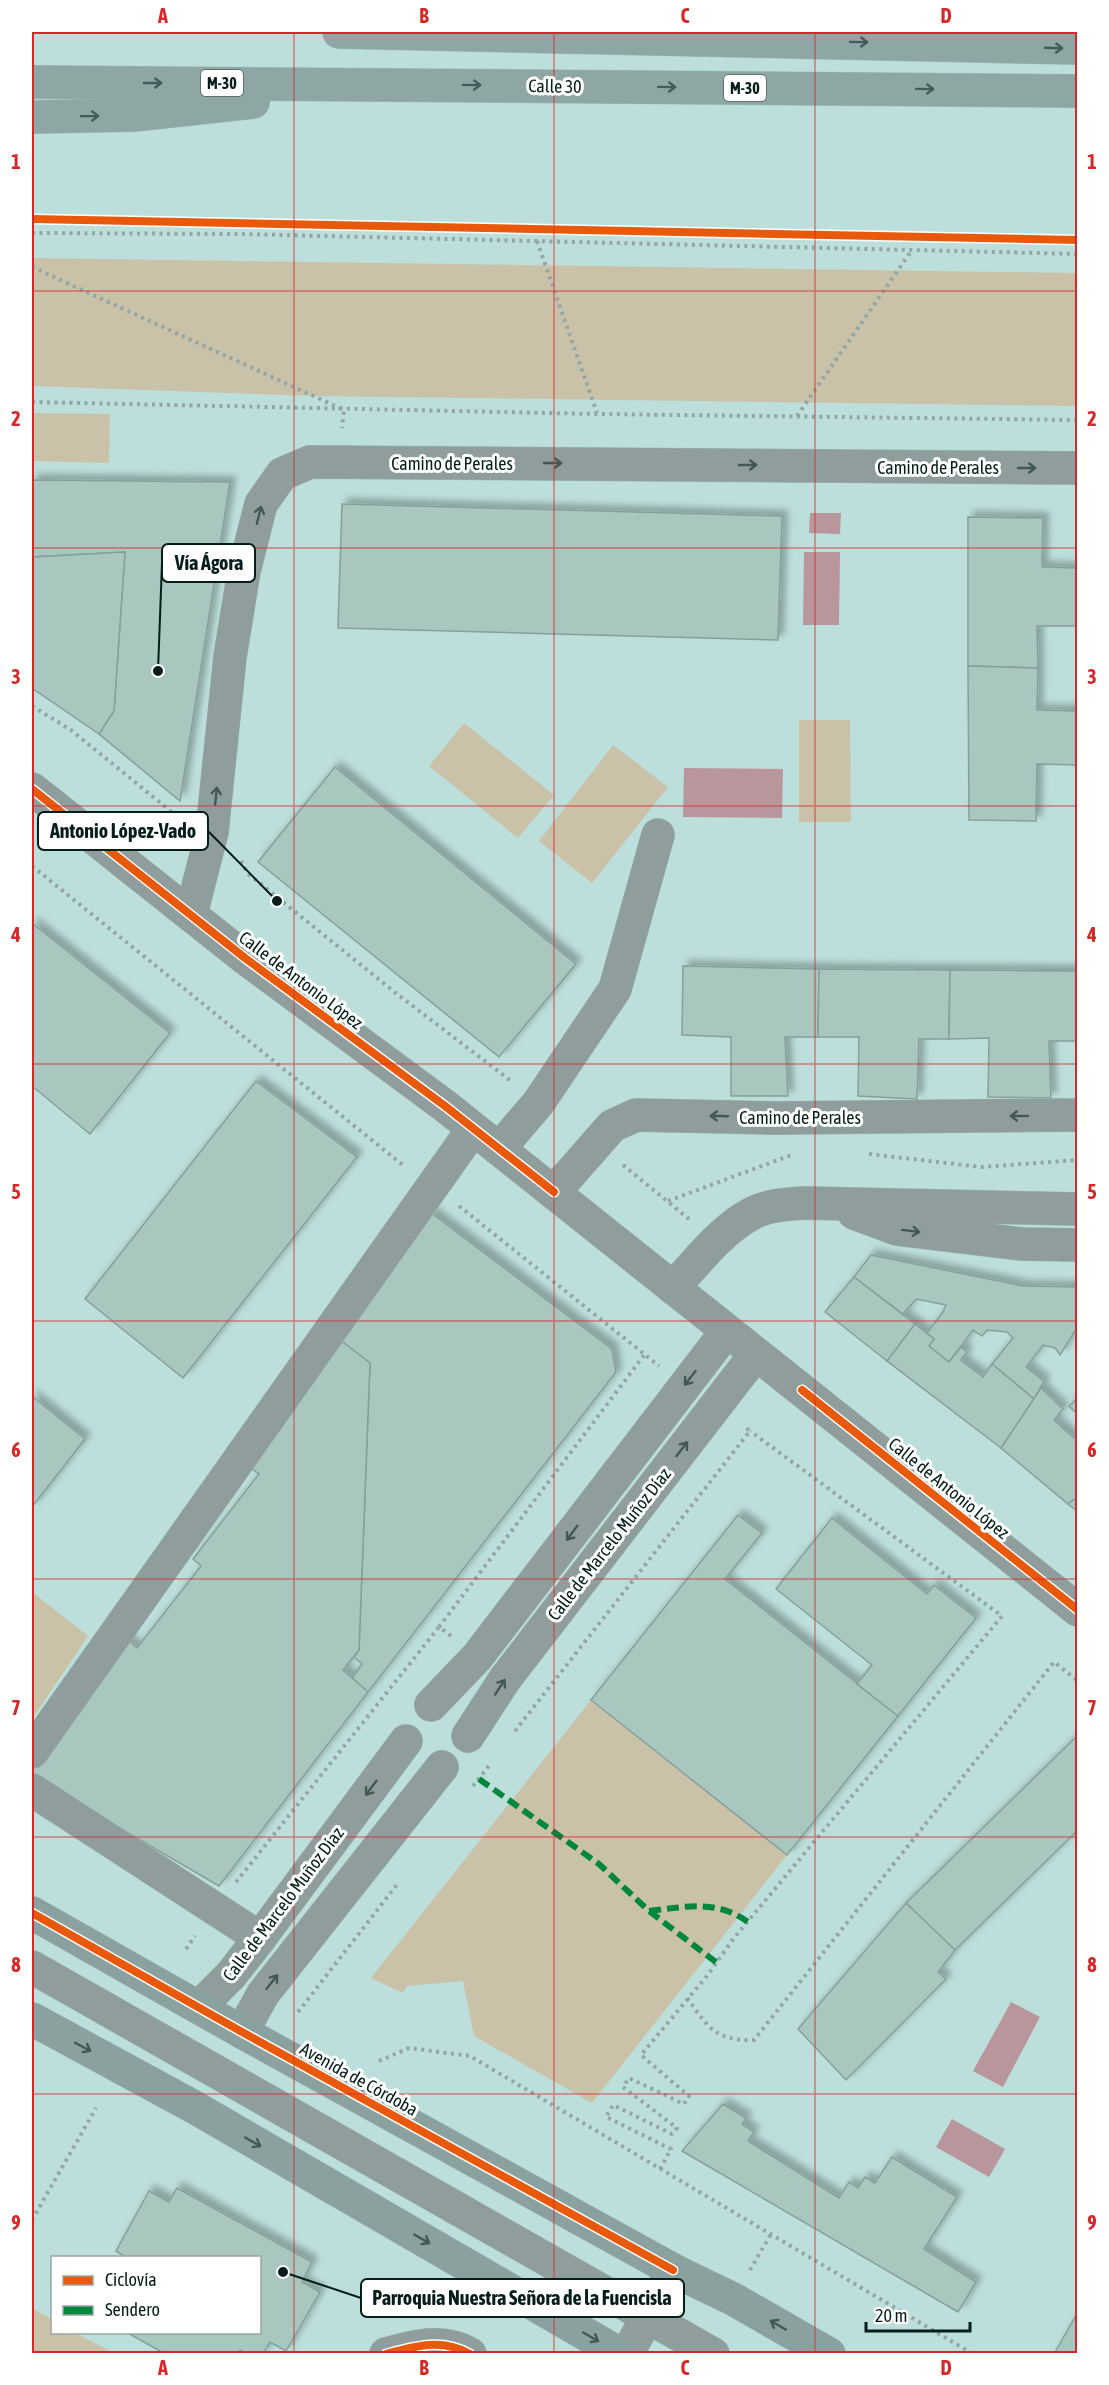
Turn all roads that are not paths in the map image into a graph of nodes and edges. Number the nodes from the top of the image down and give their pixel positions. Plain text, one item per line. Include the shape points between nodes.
1 (339, 32) edge
2 (1077, 48) edge
3 (32, 82) edge
4 (413, 84) junction
5 (1077, 91) edge
6 (32, 117) edge
7 (1077, 468) edge
8 (32, 789) edge
9 (658, 835) dead end
10 (190, 914) junction
11 (1077, 1115) edge
12 (473, 1129) junction
13 (499, 1149) junction
14 (554, 1192) junction
15 (837, 1204) junction
16 (1077, 1209) edge
17 (1077, 1245) edge
18 (673, 1288) junction
19 (726, 1332) junction
20 (755, 1355) junction
21 (1077, 1610) edge
22 (431, 1705) junction
23 (468, 1736) junction
24 (406, 1741) junction
25 (32, 1752) edge
26 (442, 1767) junction
27 (32, 1790) edge
28 (32, 1913) edge
29 (260, 1938) junction
30 (32, 1966) edge
31 (199, 2007) junction
32 (32, 2019) edge
33 (242, 2032) junction
34 (673, 2270) junction
35 (649, 2317) junction
36 (386, 2354) edge
37 (470, 2354) edge
38 (620, 2354) edge
39 (627, 2354) edge
40 (713, 2354) edge
41 (829, 2354) edge

1 -> 2 highway
3 -> 4 highway, Calle 30 / M-30
4 -> 5 highway, Calle 30 / M-30
6 -> 4 highway via 134,115
10 -> 7 street, Camino de Perales via 212,832 230,657 244,572 261,504 282,474 310,462
8 - 10 street, Calle de Antonio López
9 - 13 street via 615,989 539,1102
10 - 12 street, Calle de Antonio López
11 -> 14 street, Camino de Perales via 636,1115 612,1126
12 - 13 street, Calle de Antonio López
12 - 25 street
13 - 14 street, Calle de Antonio López
14 - 18 street, Calle de Antonio López
15 - 16 street
15 -> 17 street via 897,1229 1022,1244
15 - 18 street via 779,1205 752,1214 717,1241
18 - 19 street, Calle de Antonio López
19 - 20 street, Calle de Antonio López
19 -> 22 street, Calle de Marcelo Muñoz Díaz via 477,1657
20 - 21 street, Calle de Antonio López
23 -> 20 street, Calle de Marcelo Muñoz Díaz via 505,1679
22 - 23 street via 457,1712
22 - 24 street, Calle de Marcelo Muñoz Díaz via 414,1715
23 - 26 street, Calle de Marcelo Muñoz Díaz via 458,1760
24 - 26 street via 415,1758 432,1767
24 -> 29 street, Calle de Marcelo Muñoz Díaz
33 -> 26 street, Calle de Marcelo Muñoz Díaz via 262,1994
27 - 29 street
28 - 31 main road, Avenida de Córdoba
29 - 31 street, Calle de Marcelo Muñoz Díaz via 231,1976
30 - 35 street
31 - 33 main road, Avenida de Córdoba
32 -> 38 main road via 194,2107
33 - 34 main road, Avenida de Córdoba
34 - 35 street
41 -> 34 main road, Avenida de Córdoba
35 - 39 street
35 - 40 street
36 - 37 street via 424,2344 449,2345

